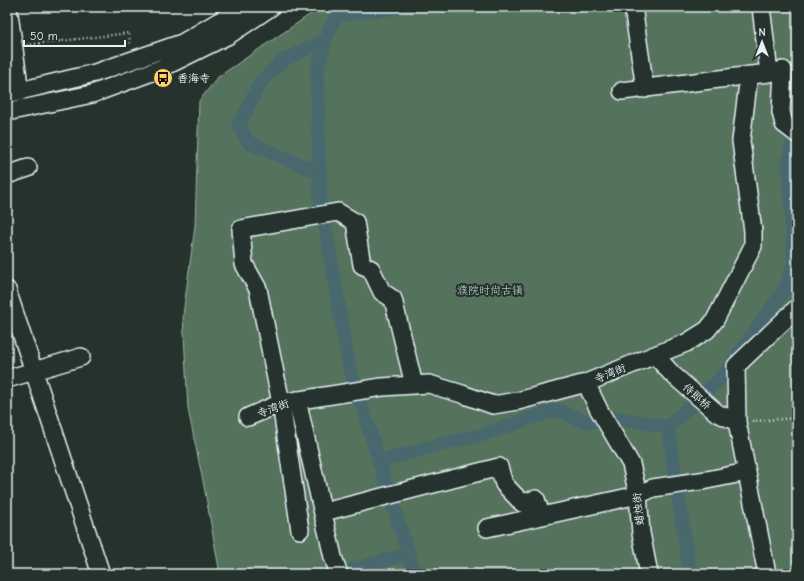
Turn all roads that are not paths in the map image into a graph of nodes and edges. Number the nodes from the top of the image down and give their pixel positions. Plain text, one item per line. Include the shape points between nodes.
1 (8, 7) edge
2 (243, 7) edge
3 (271, 7) edge
4 (633, 7) edge
5 (761, 7) edge
6 (769, 73) junction
7 (749, 75) junction
8 (645, 88) junction
9 (622, 91) dead end
10 (13, 93) edge
11 (7, 112) edge
12 (790, 129) edge
13 (28, 168) dead end
14 (7, 175) edge
15 (7, 290) edge
16 (797, 308) edge
17 (655, 355) junction
18 (81, 357) dead end
19 (34, 371) junction
20 (7, 379) edge
21 (586, 383) junction
22 (414, 385) junction
23 (289, 401) junction
24 (248, 417) dead end
25 (737, 422) junction
26 (747, 472) junction
27 (645, 491) junction
28 (324, 512) junction
29 (541, 515) junction
30 (487, 528) dead end
31 (300, 530) dead end
32 (101, 574) edge
33 (339, 574) edge
34 (649, 574) edge
35 (767, 574) edge

1 - 10 street via 13,46
2 - 10 street via 182,43 95,73
3 - 11 street via 229,35 160,69 92,94
4 - 8 street
5 - 6 street
6 - 7 street
6 - 12 street via 783,70 780,112
7 - 8 street
7 - 17 street, 寺湾街 via 741,141 753,246 715,320 707,330 686,343
8 - 9 street
13 - 14 street
15 - 19 street
16 - 25 street via 736,366
17 - 21 street, 寺湾街
17 - 25 street, 侍郎桥 via 677,379 717,414
18 - 19 street
19 - 20 street
19 - 32 street
21 - 22 street, 寺湾街 via 493,405 429,384
21 - 27 street, 蜡烛街
22 - 23 street, 寺湾街 via 382,386
22 - 23 street via 393,299 382,292 371,269 362,265 354,222 338,212 241,228 244,264 258,289
23 - 24 street, 寺湾街
23 - 28 street
23 - 31 street
25 - 26 street
26 - 27 street
26 - 35 street
27 - 29 street
27 - 34 street, 蜡烛街 via 641,533
28 - 29 street via 499,467 504,484 522,503 536,498
28 - 33 street
29 - 30 street

